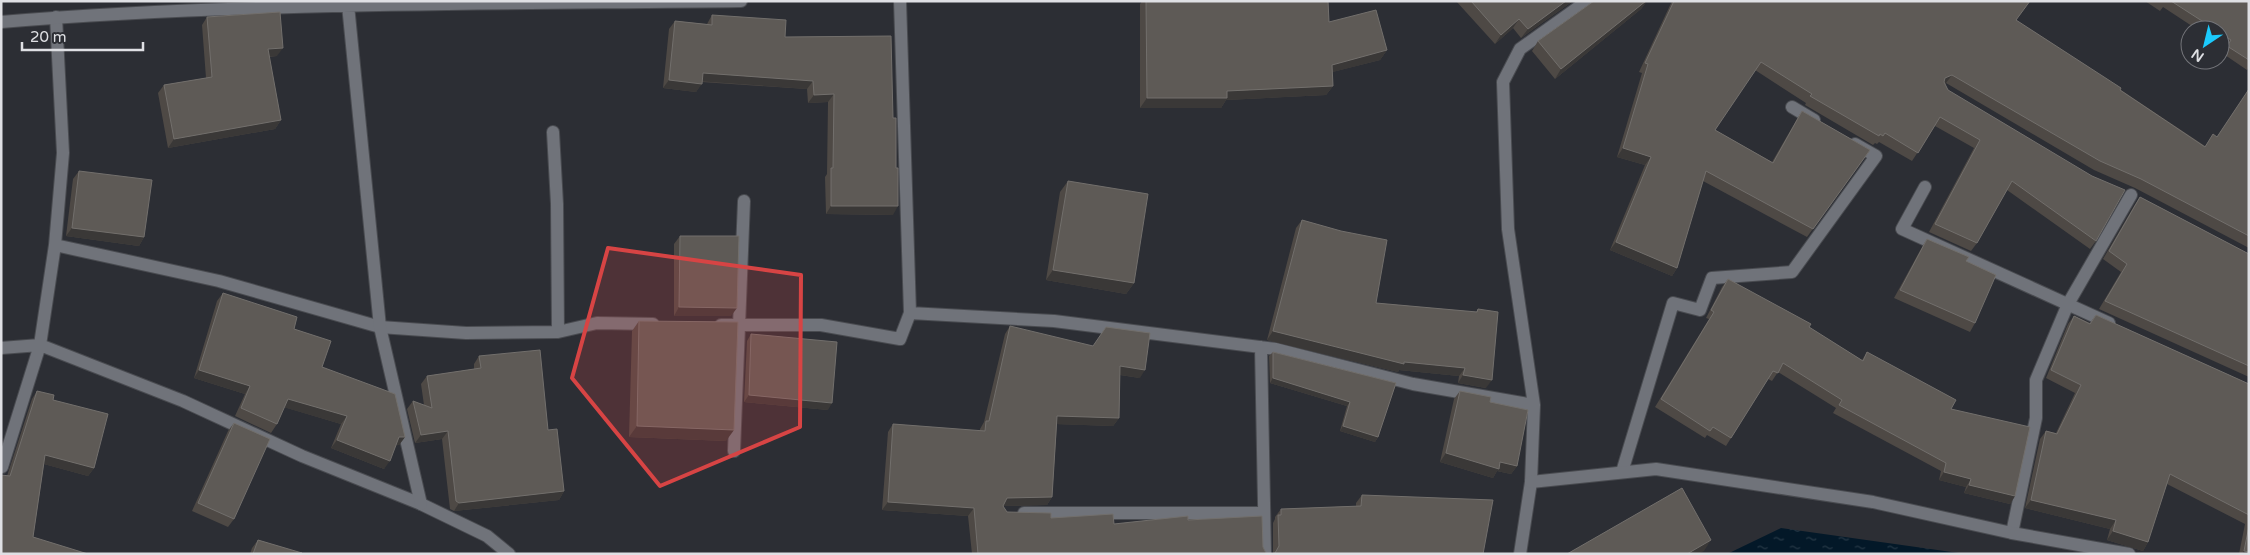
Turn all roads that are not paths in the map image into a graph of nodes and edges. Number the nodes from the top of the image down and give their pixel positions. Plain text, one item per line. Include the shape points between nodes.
1 (741, 1) edge
2 (900, 1) edge
3 (1587, 1) edge
4 (348, 5) junction
5 (56, 17) junction
6 (1, 22) edge
7 (1792, 107) dead end
8 (1826, 126) edge
9 (553, 132) dead end
10 (1842, 136) edge
11 (1925, 187) dead end
12 (2131, 196) dead end
13 (744, 201) dead end
14 (55, 245) junction
15 (2068, 304) junction
16 (910, 313) junction
17 (664, 324) edge
18 (712, 325) edge
19 (740, 326) junction
20 (380, 327) junction
21 (2122, 329) edge
22 (558, 332) junction
23 (40, 345) junction
24 (1261, 347) junction
25 (1, 348) edge
26 (1534, 405) junction
27 (734, 451) edge
28 (2, 467) edge
29 (1622, 472) junction
30 (1531, 482) junction
31 (421, 504) junction
32 (1014, 513) edge
33 (1264, 513) junction
34 (2012, 533) junction
35 (509, 554) edge
36 (1265, 554) edge
37 (1520, 554) edge
38 (2129, 554) edge

1 - 4 street
2 - 16 street
3 - 26 street via 1520,49 1503,82 1508,229
4 - 5 street
4 - 20 street
5 - 6 street
5 - 14 street via 63,153
7 - 8 street
9 - 22 street
10 - 29 street via 1876,156 1792,272 1712,278 1700,310 1672,302
11 - 15 street via 1902,229
12 - 15 street
13 - 19 street
14 - 20 street via 219,280
14 - 23 street
15 - 21 street
15 - 34 street via 2036,380 2036,418
16 - 19 street via 900,339 821,325
16 - 24 street via 1054,321
17 - 22 street via 597,323
18 - 19 street
19 - 27 street
20 - 22 street via 466,332
20 - 31 street
23 - 25 street
23 - 28 street
23 - 31 street via 183,401 302,456
24 - 26 street via 1413,384
24 - 33 street
26 - 30 street
29 - 30 street
29 - 34 street via 1656,469 1873,502
30 - 37 street
31 - 35 street via 487,536
32 - 33 street
33 - 36 street
34 - 38 street

